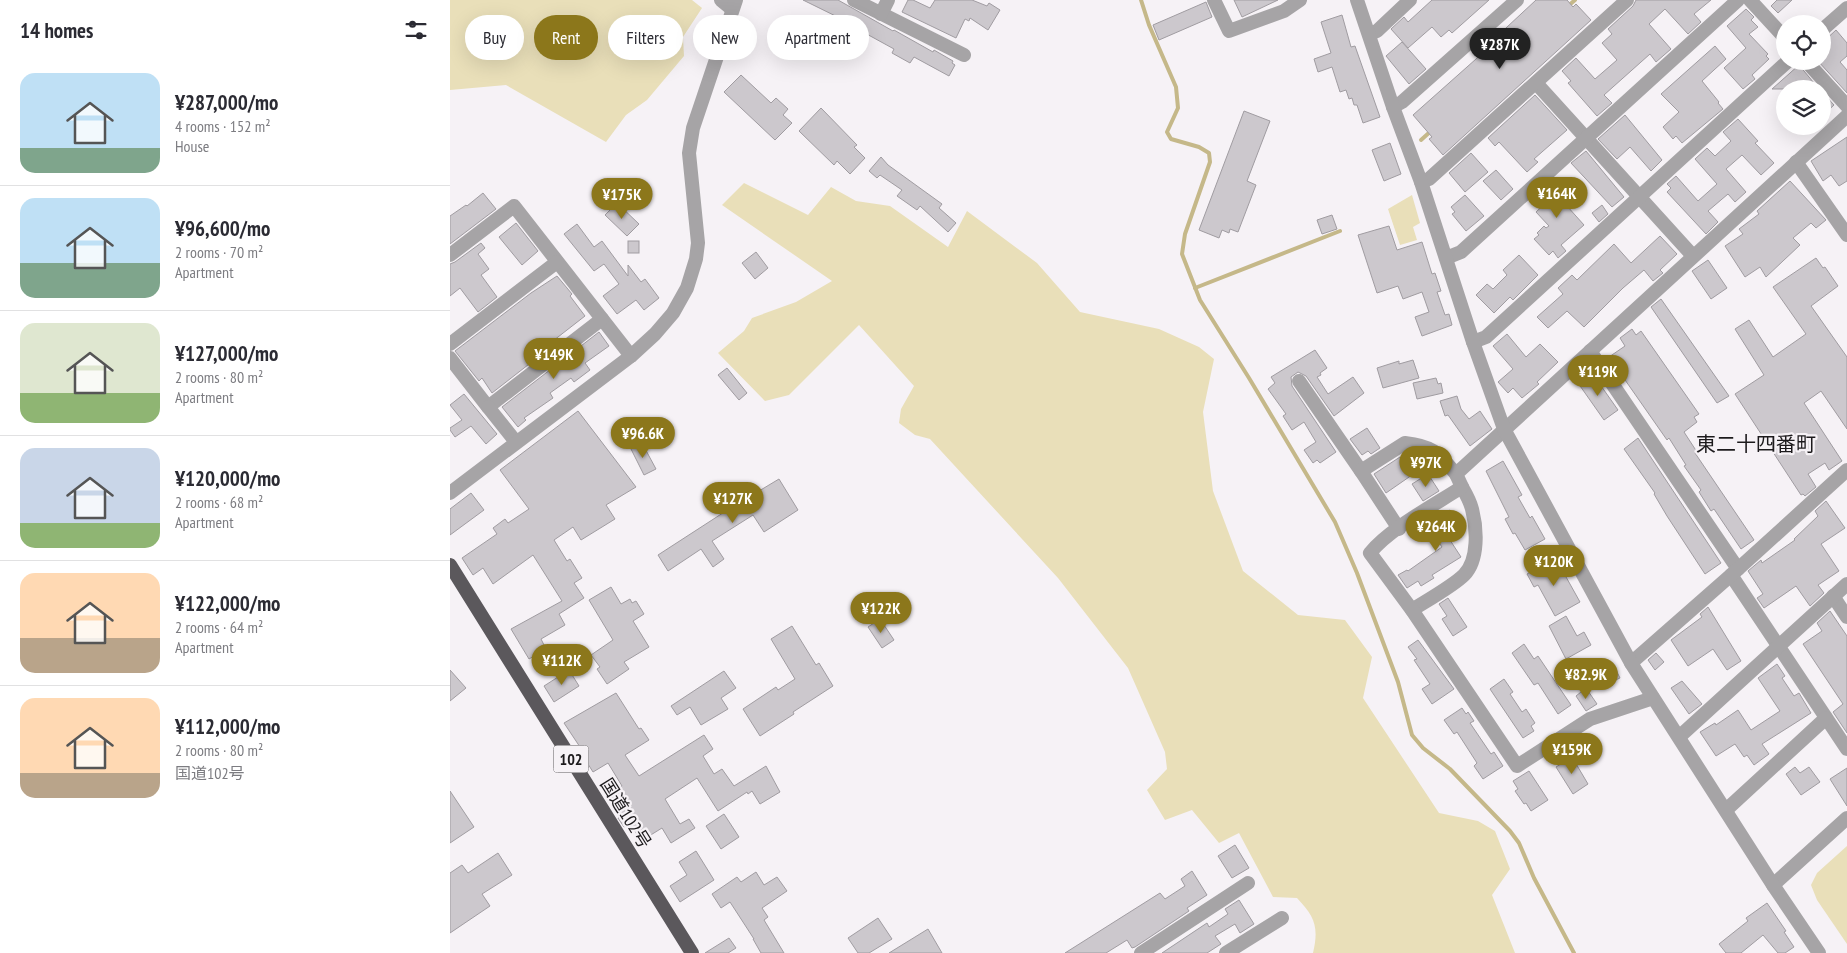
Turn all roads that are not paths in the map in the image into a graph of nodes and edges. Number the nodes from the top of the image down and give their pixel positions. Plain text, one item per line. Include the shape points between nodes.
1 (720, 0) edge
2 (854, 0) edge
3 (888, 0) edge
4 (1214, 0) edge
5 (1300, 0) edge
6 (1358, 0) edge
7 (1410, 0) edge
8 (1517, 0) edge
9 (1627, 0) edge
10 (1738, 0) edge
11 (1750, 0) edge
12 (734, 5) edge
13 (1847, 8) edge
14 (882, 14) junction
15 (1831, 22) edge
16 (1776, 28) edge
17 (1369, 34) junction
18 (964, 55) dead end
19 (1778, 70) edge
20 (1814, 70) edge
21 (1536, 83) junction
22 (1847, 106) edge
23 (1393, 107) junction
24 (1847, 116) edge
25 (1586, 137) junction
26 (1796, 162) junction
27 (1421, 182) junction
28 (1639, 197) junction
29 (1847, 235) edge
30 (450, 255) edge
31 (1693, 256) junction
32 (1446, 258) junction
33 (557, 262) junction
34 (602, 320) junction
35 (1473, 342) junction
36 (450, 344) edge
37 (1590, 351) junction
38 (631, 356) junction
39 (450, 358) edge
40 (1298, 381) dead end
41 (488, 406) junction
42 (1504, 429) junction
43 (516, 442) junction
44 (1847, 470) edge
45 (1361, 471) junction
46 (1456, 474) junction
47 (1462, 488) junction
48 (450, 492) edge
49 (1399, 528) junction
50 (450, 565) edge
51 (1734, 572) junction
52 (1847, 584) edge
53 (1833, 596) junction
54 (1412, 610) junction
55 (1847, 617) edge
56 (1778, 646) junction
57 (1630, 663) junction
58 (1653, 698) junction
59 (1826, 718) junction
60 (1679, 737) junction
61 (1847, 749) edge
62 (1726, 810) junction
63 (1847, 818) edge
64 (1248, 883) dead end
65 (1773, 885) junction
66 (1282, 918) dead end
67 (692, 953) edge
68 (1141, 953) edge
69 (1226, 953) edge
70 (1819, 953) edge

1 - 12 street
2 - 14 street
3 - 14 street
4 - 5 street via 1229,31 1284,11
6 - 17 street
7 - 17 street
8 - 23 street
9 - 21 street
10 - 25 street
11 - 16 street
12 - 38 street via 698,109 690,145 698,243 696,259 687,288 673,313
13 - 15 street
14 - 18 street
17 - 23 street
19 - 28 street
20 - 22 street
21 - 25 street
21 - 27 street
23 - 27 street
24 - 26 street
25 - 28 street
25 - 32 street via 1461,252
26 - 29 street
26 - 31 street
27 - 32 street
28 - 31 street
28 - 35 street via 1486,337
30 - 33 street via 514,206
31 - 37 street
32 - 35 street
33 - 34 street
33 - 36 street
34 - 38 street
34 - 41 street
35 - 42 street
37 - 42 street
37 - 51 street
38 - 43 street
39 - 41 street
40 - 45 street
41 - 43 street
42 - 46 street
42 - 57 street
43 - 48 street
44 - 51 street
45 - 46 street via 1404,443 1426,447 1439,454
45 - 49 street
46 - 47 street
47 - 49 street
47 - 54 street via 1472,507 1476,530 1470,568 1463,577
49 - 54 street via 1370,553
50 - 67 highway, 国道102号 / 102
51 - 56 street
51 - 57 street
52 - 53 street
53 - 55 street
53 - 56 street
54 - 58 street via 1517,766 1590,719
56 - 59 street
56 - 60 street
57 - 58 street
58 - 60 street
59 - 61 street
59 - 62 street
60 - 62 street
62 - 65 street
63 - 65 street
64 - 68 street
65 - 70 street
66 - 69 street

